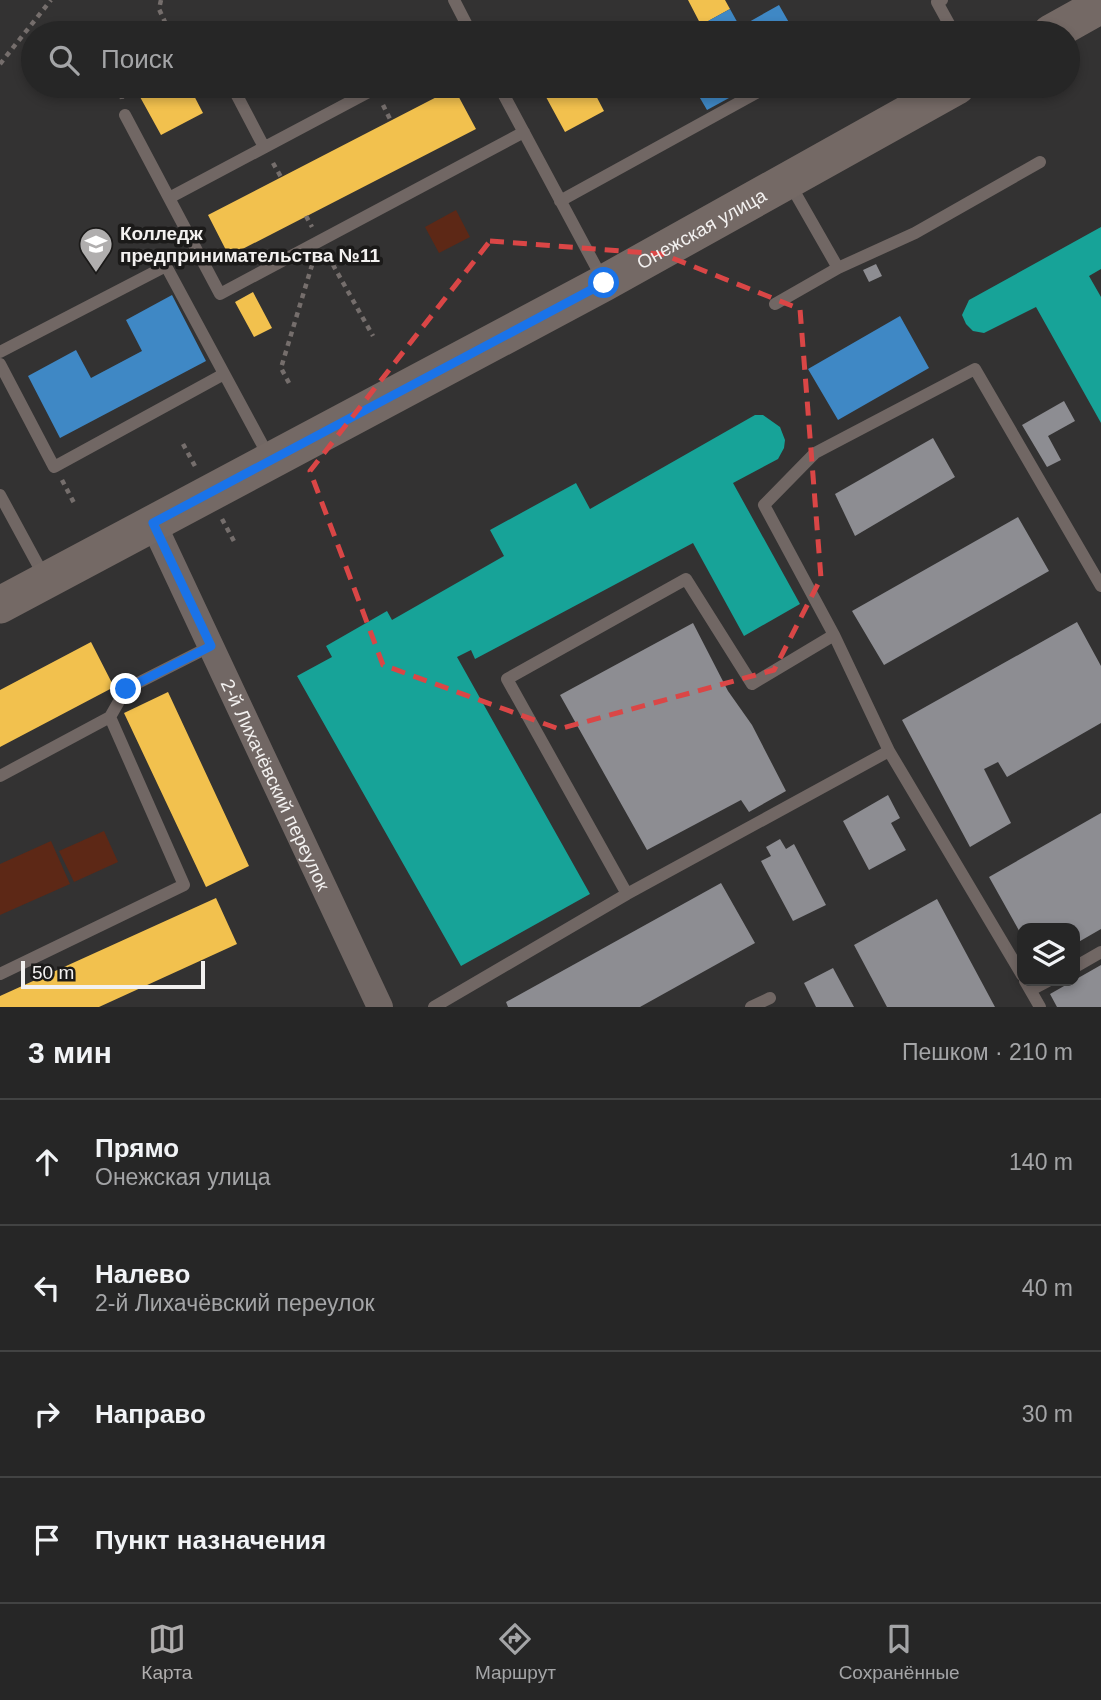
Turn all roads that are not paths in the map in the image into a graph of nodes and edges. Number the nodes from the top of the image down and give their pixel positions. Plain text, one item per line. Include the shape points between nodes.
1 (454, 0) edge
2 (938, 1) edge
3 (1101, 5) edge
4 (465, 21) edge
5 (948, 21) edge
6 (1072, 21) edge
7 (238, 98) edge
8 (357, 98) edge
9 (506, 98) edge
10 (747, 98) edge
11 (935, 98) edge
12 (125, 115) dead end
13 (524, 132) junction
14 (264, 147) junction
15 (1040, 162) dead end
16 (788, 180) junction
17 (169, 198) junction
18 (560, 201) junction
19 (838, 268) junction
20 (604, 283) junction
21 (775, 304) dead end
22 (0, 352) edge
23 (0, 364) edge
24 (225, 374) junction
25 (271, 460) junction
26 (0, 495) edge
27 (153, 523) junction
28 (46, 580) junction
29 (1101, 586) edge
30 (0, 605) edge
31 (834, 635) junction
32 (211, 646) junction
33 (110, 717) junction
34 (889, 751) junction
35 (0, 776) edge
36 (627, 894) junction
37 (1101, 953) edge
38 (1080, 964) edge
39 (1017, 967) edge
40 (0, 974) edge
41 (1029, 986) edge
42 (770, 998) dead end
43 (380, 1007) edge
44 (434, 1007) edge
45 (751, 1007) edge
46 (1040, 1007) edge

1 - 4 lane
2 - 5 lane
3 - 6 main road
7 - 14 lane
8 - 14 lane
9 - 13 lane
10 - 18 lane
11 - 16 main road, Онежская улица
12 - 17 lane
13 - 17 lane via 220,294
13 - 18 lane
14 - 17 lane
15 - 19 lane via 915,233
16 - 19 lane
16 - 20 main road, Онежская улица
18 - 20 lane
19 - 21 lane
20 - 25 main road, Онежская улица
22 - 24 lane via 166,266
23 - 24 lane via 54,467
24 - 25 lane
25 - 27 main road, Онежская улица
26 - 28 lane
27 - 28 main road, Онежская улица
27 - 32 street, 2-й Лихачёвский переулок
28 - 30 main road, Онежская улица
29 - 31 lane via 975,369 816,453 764,505
31 - 34 lane
31 - 36 lane via 752,684 687,579 507,679
32 - 33 lane via 126,689
32 - 43 street, 2-й Лихачёвский переулок
33 - 35 lane
33 - 40 lane via 184,885
34 - 36 lane
34 - 39 lane
36 - 44 lane
37 - 38 lane
41 - 46 lane
42 - 45 lane

